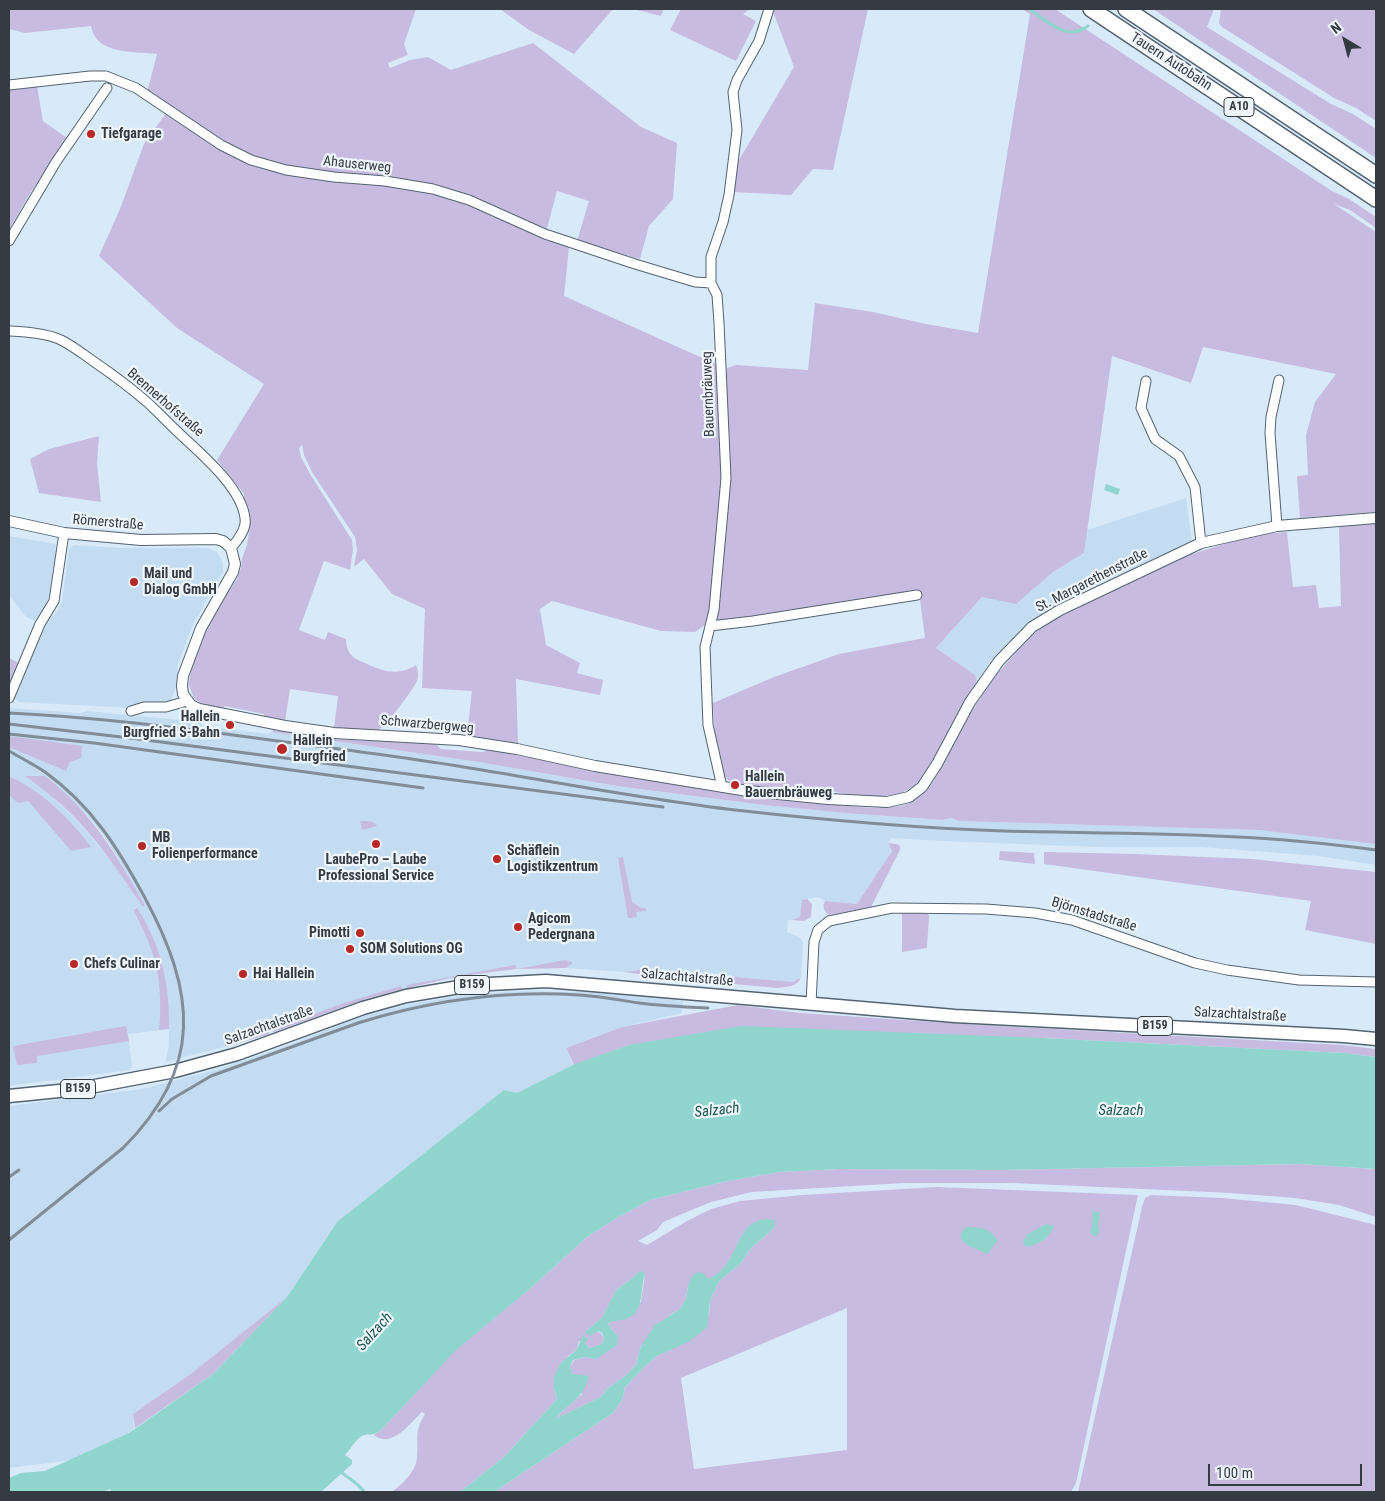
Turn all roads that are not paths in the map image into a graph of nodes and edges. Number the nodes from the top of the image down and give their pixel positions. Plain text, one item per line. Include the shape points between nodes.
1 (770, 9) edge
2 (1091, 9) edge
3 (1126, 9) edge
4 (9, 85) edge
5 (107, 88) dead end
6 (1376, 175) edge
7 (1376, 199) edge
8 (9, 241) edge
9 (711, 283) junction
10 (9, 331) edge
11 (1279, 380) dead end
12 (1146, 381) dead end
13 (1376, 518) edge
14 (9, 521) edge
15 (1277, 526) junction
16 (64, 533) junction
17 (1200, 543) junction
18 (231, 548) junction
19 (917, 595) dead end
20 (710, 626) junction
21 (9, 698) edge
22 (187, 701) junction
23 (131, 711) dead end
24 (722, 788) junction
25 (1376, 982) edge
26 (811, 1004) junction
27 (1376, 1039) edge
28 (9, 1096) edge

1 - 9 street, Bauernbräuweg via 759,41 737,80 734,92 737,130 724,222 711,257
2 - 7 highway, Tauern Autobahn / A10
3 - 6 highway, Tauern Autobahn / A10
4 - 9 street, Ahauserweg via 106,76 136,88 221,145 251,160 286,170 433,189 469,200 545,234 695,282
5 - 8 street via 56,162
9 - 20 street, Bauernbräuweg via 717,295 726,478
10 - 18 street, Brennerhofstraße via 52,337 68,343 147,402 209,460 243,508 246,520
11 - 15 street via 1270,417
12 - 17 street via 1141,408 1155,439 1179,456 1195,488
13 - 15 street, St. Margarethenstraße
14 - 16 street, Römerstraße
15 - 17 street, St. Margarethenstraße
16 - 18 street, Römerstraße via 141,540 206,538 223,541
16 - 21 street via 54,601 40,624
17 - 24 street, St. Margarethenstraße via 1060,610 1032,627 999,660 970,702 929,778 909,797 875,802
18 - 22 street via 235,564 233,572 201,628 183,676 183,694
19 - 20 street
20 - 24 street, Bauernbräuweg via 705,647 708,725
22 - 23 street
22 - 24 street, Schwarzbergweg via 209,712 285,726 334,733 459,740
25 - 26 street, Björnstadstraße via 1299,980 1226,970 1195,963 1072,920 1035,913 977,908 892,908 830,921 818,930 814,942
26 - 27 main road, Salzachtalstraße / B159 via 956,1016
26 - 28 main road, Salzachtalstraße / B159 via 546,981 472,985 406,996 364,1008 237,1054 176,1071 79,1089

